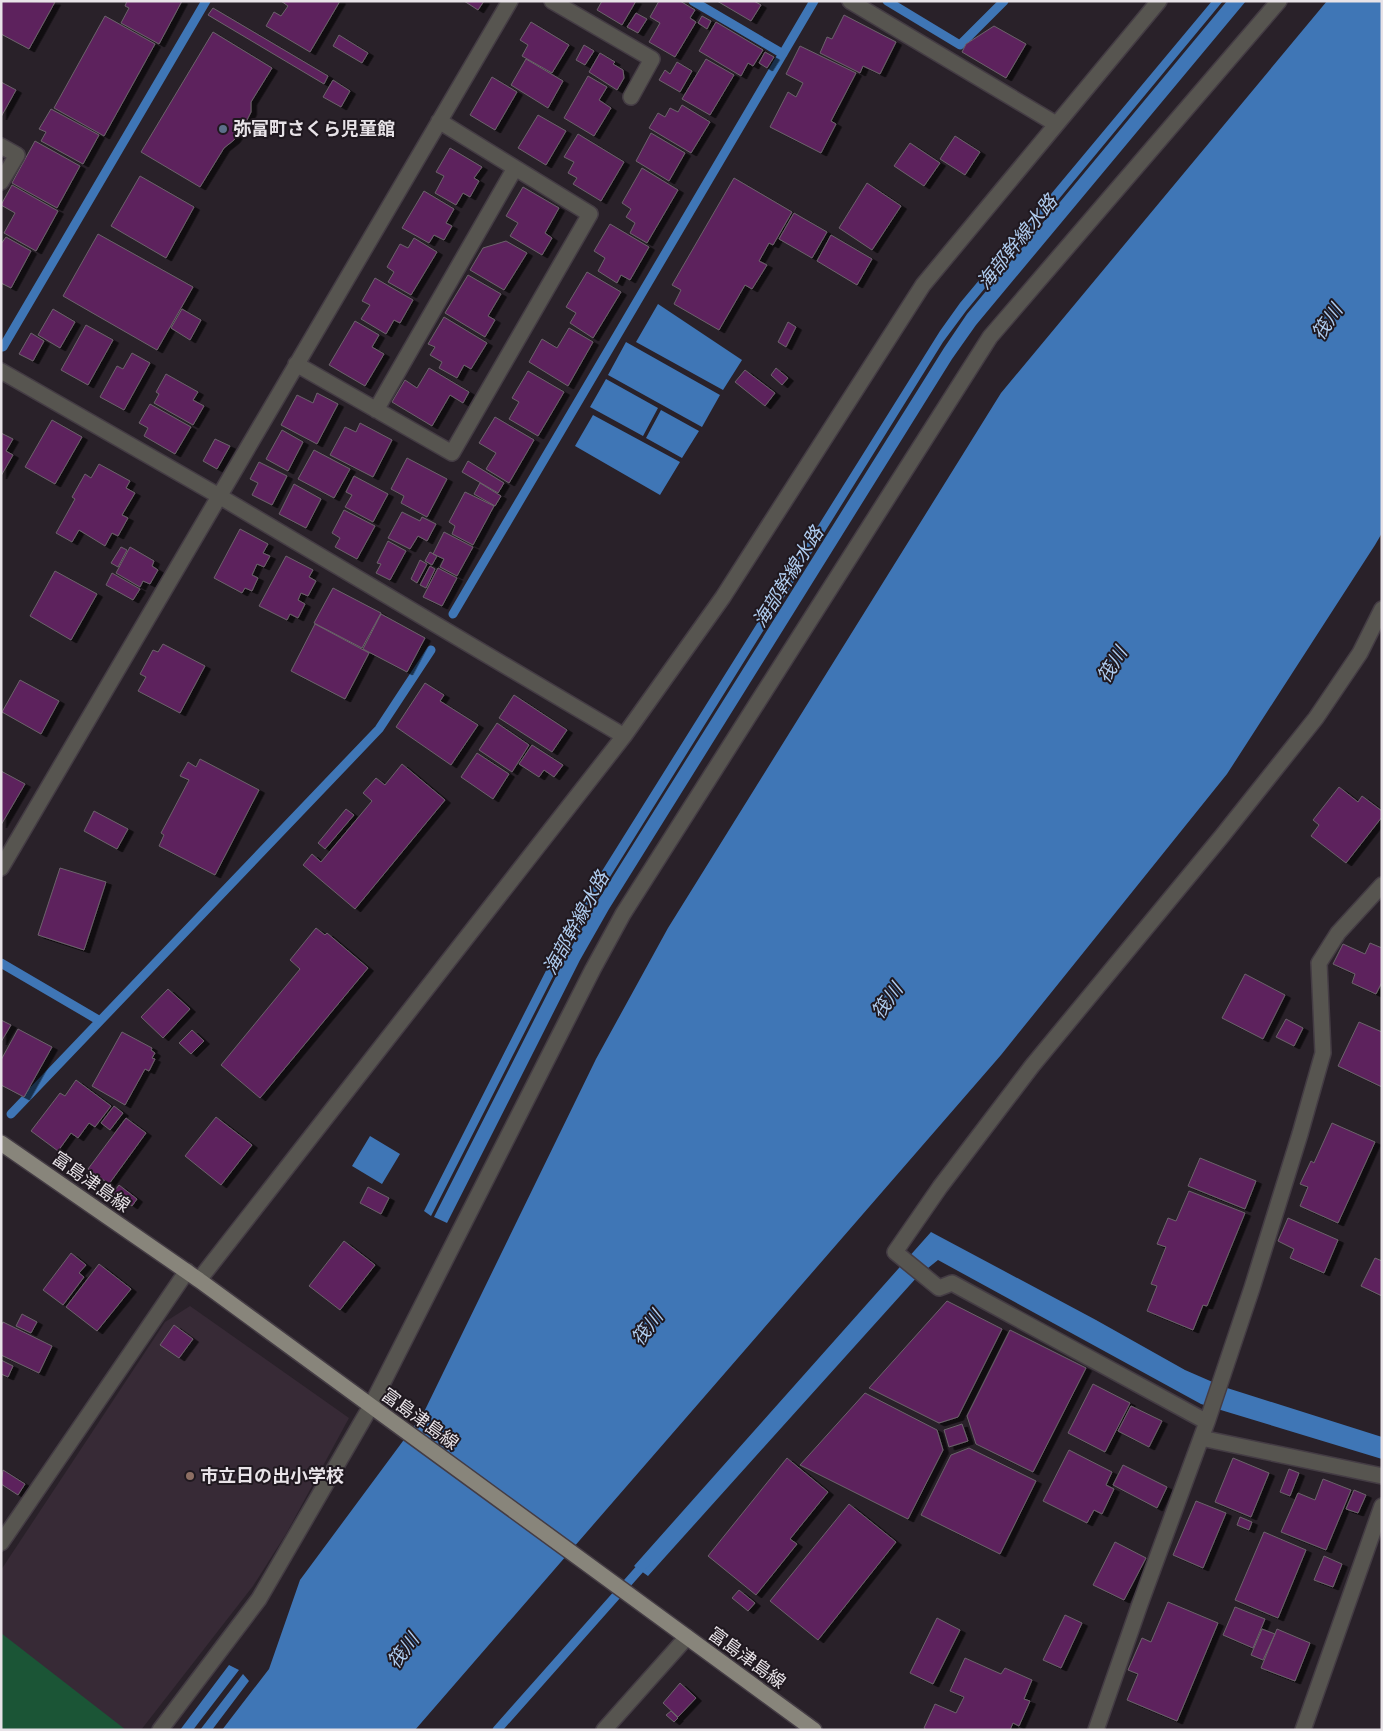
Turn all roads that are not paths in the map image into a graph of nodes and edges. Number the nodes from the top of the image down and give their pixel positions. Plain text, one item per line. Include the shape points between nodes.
1 (510, 1) edge
2 (552, 1) edge
3 (850, 1) edge
4 (1159, 1) edge
5 (1279, 1) edge
6 (631, 97) dead end
7 (439, 121) junction
8 (1056, 124) junction
9 (1, 146) edge
10 (515, 168) junction
11 (1, 182) edge
12 (296, 364) junction
13 (1, 371) edge
14 (376, 410) junction
15 (219, 496) junction
16 (1382, 609) edge
17 (624, 736) junction
18 (1, 868) edge
19 (1380, 891) edge
20 (1, 1142) edge
21 (193, 1276) junction
22 (371, 1406) junction
23 (1209, 1417) junction
24 (1201, 1438) junction
25 (1382, 1476) edge
26 (1382, 1506) edge
27 (1, 1543) edge
28 (687, 1637) junction
29 (160, 1730) edge
30 (604, 1730) edge
31 (814, 1730) edge
32 (1096, 1730) edge
33 (1303, 1730) edge

1 - 7 street
2 - 6 street via 652,60
3 - 8 street
4 - 8 street
5 - 22 street via 990,338 623,914
7 - 10 street
7 - 12 street
8 - 17 street via 923,285 723,597
9 - 11 street via 17,155
10 - 14 street
10 - 14 street via 590,214 452,453
12 - 14 street
12 - 15 street
13 - 15 street
15 - 17 street
15 - 18 street
16 - 23 street via 1360,653 1316,718 1032,1066 895,1252 939,1288 952,1284
17 - 21 street
19 - 23 street via 1338,933 1319,963 1323,1053 1295,1152
20 - 21 main road, 富島津島線
21 - 22 main road, 富島津島線
21 - 27 street
22 - 28 main road, 富島津島線
22 - 29 street via 259,1599
23 - 24 street
24 - 25 street
24 - 32 street
26 - 33 street
28 - 30 street
28 - 31 main road, 富島津島線

